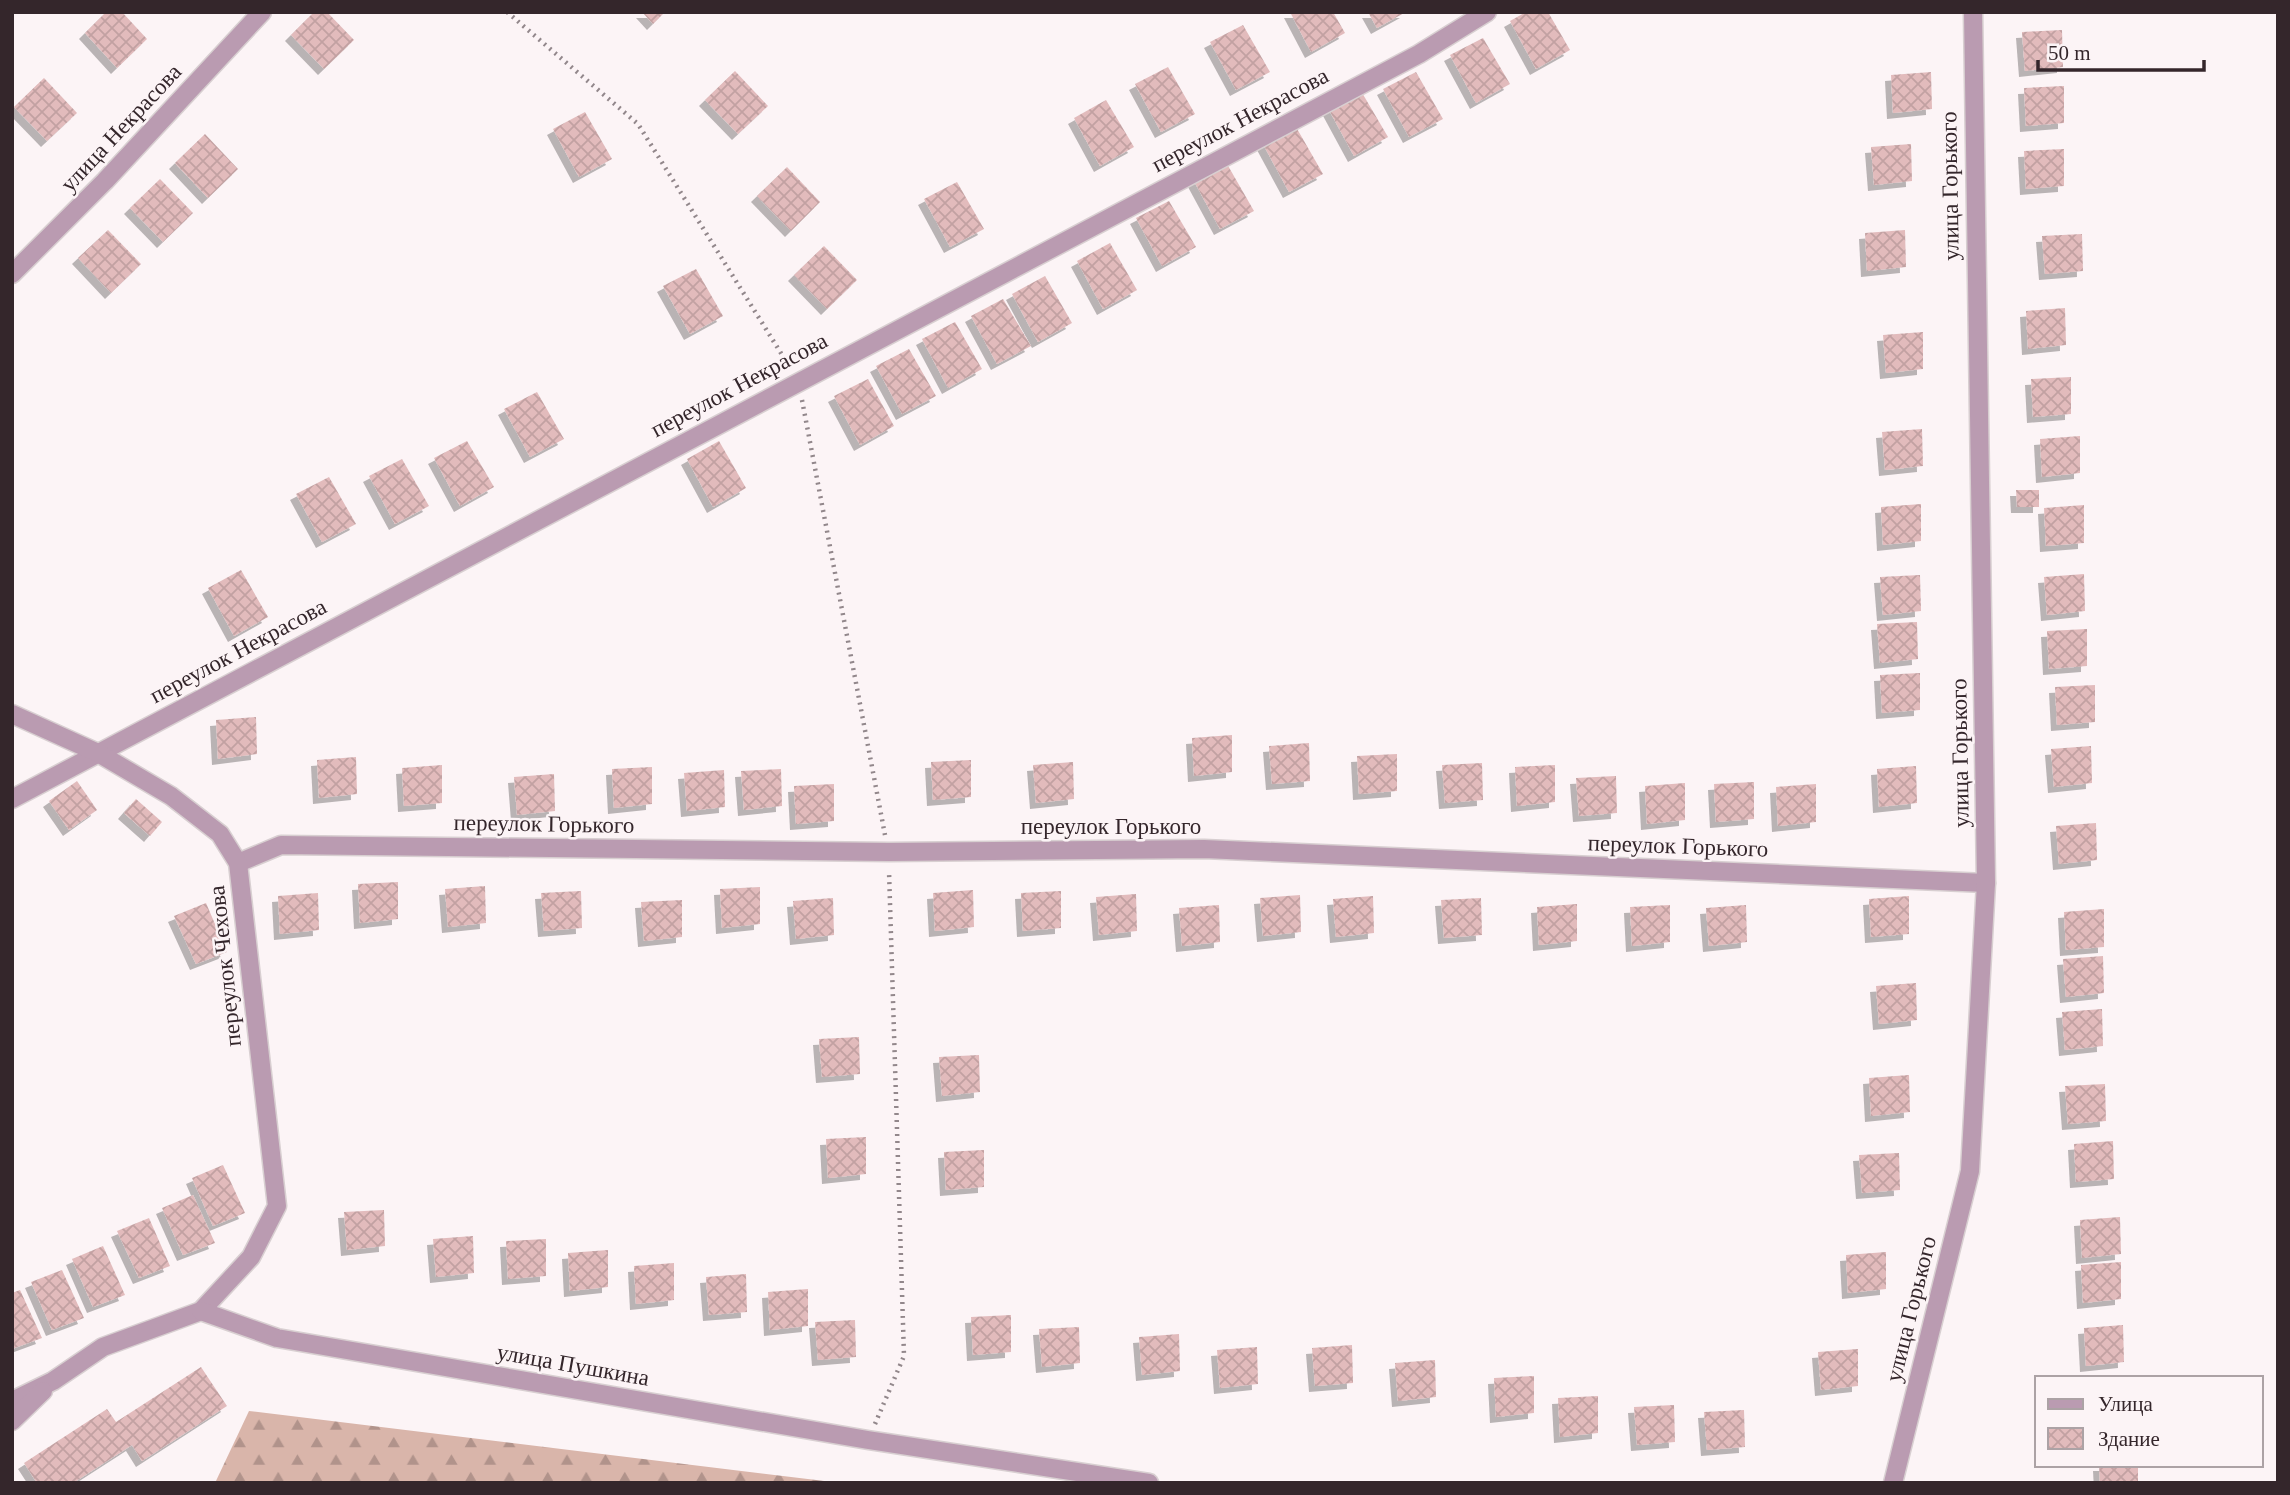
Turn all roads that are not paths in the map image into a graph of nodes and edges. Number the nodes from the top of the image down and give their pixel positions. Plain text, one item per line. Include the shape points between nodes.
1 (262, 12) edge
2 (1488, 12) edge
3 (1973, 12) edge
4 (12, 274) edge
5 (12, 715) edge
6 (98, 753) junction
7 (12, 799) edge
8 (238, 863) junction
9 (1986, 883) junction
10 (201, 1311) junction
11 (53, 1381) junction
12 (12, 1401) edge
13 (12, 1421) edge
14 (1149, 1483) edge
15 (1893, 1483) edge

1 - 4 street, улица Некрасова via 106,181
2 - 6 street, переулок Некрасова via 1419,54
3 - 9 street, улица Горького
5 - 6 street, переулок Чехова
6 - 7 street, переулок Некрасова
6 - 8 street, переулок Чехова via 171,796 220,834
8 - 9 street, переулок Горького via 281,845 889,852 1204,849
8 - 10 street, переулок Чехова via 277,1206 251,1257
9 - 15 street, улица Горького via 1970,1171
10 - 11 street via 103,1347
10 - 14 street, улица Пушкина via 277,1338 868,1440
11 - 12 street
11 - 13 street

